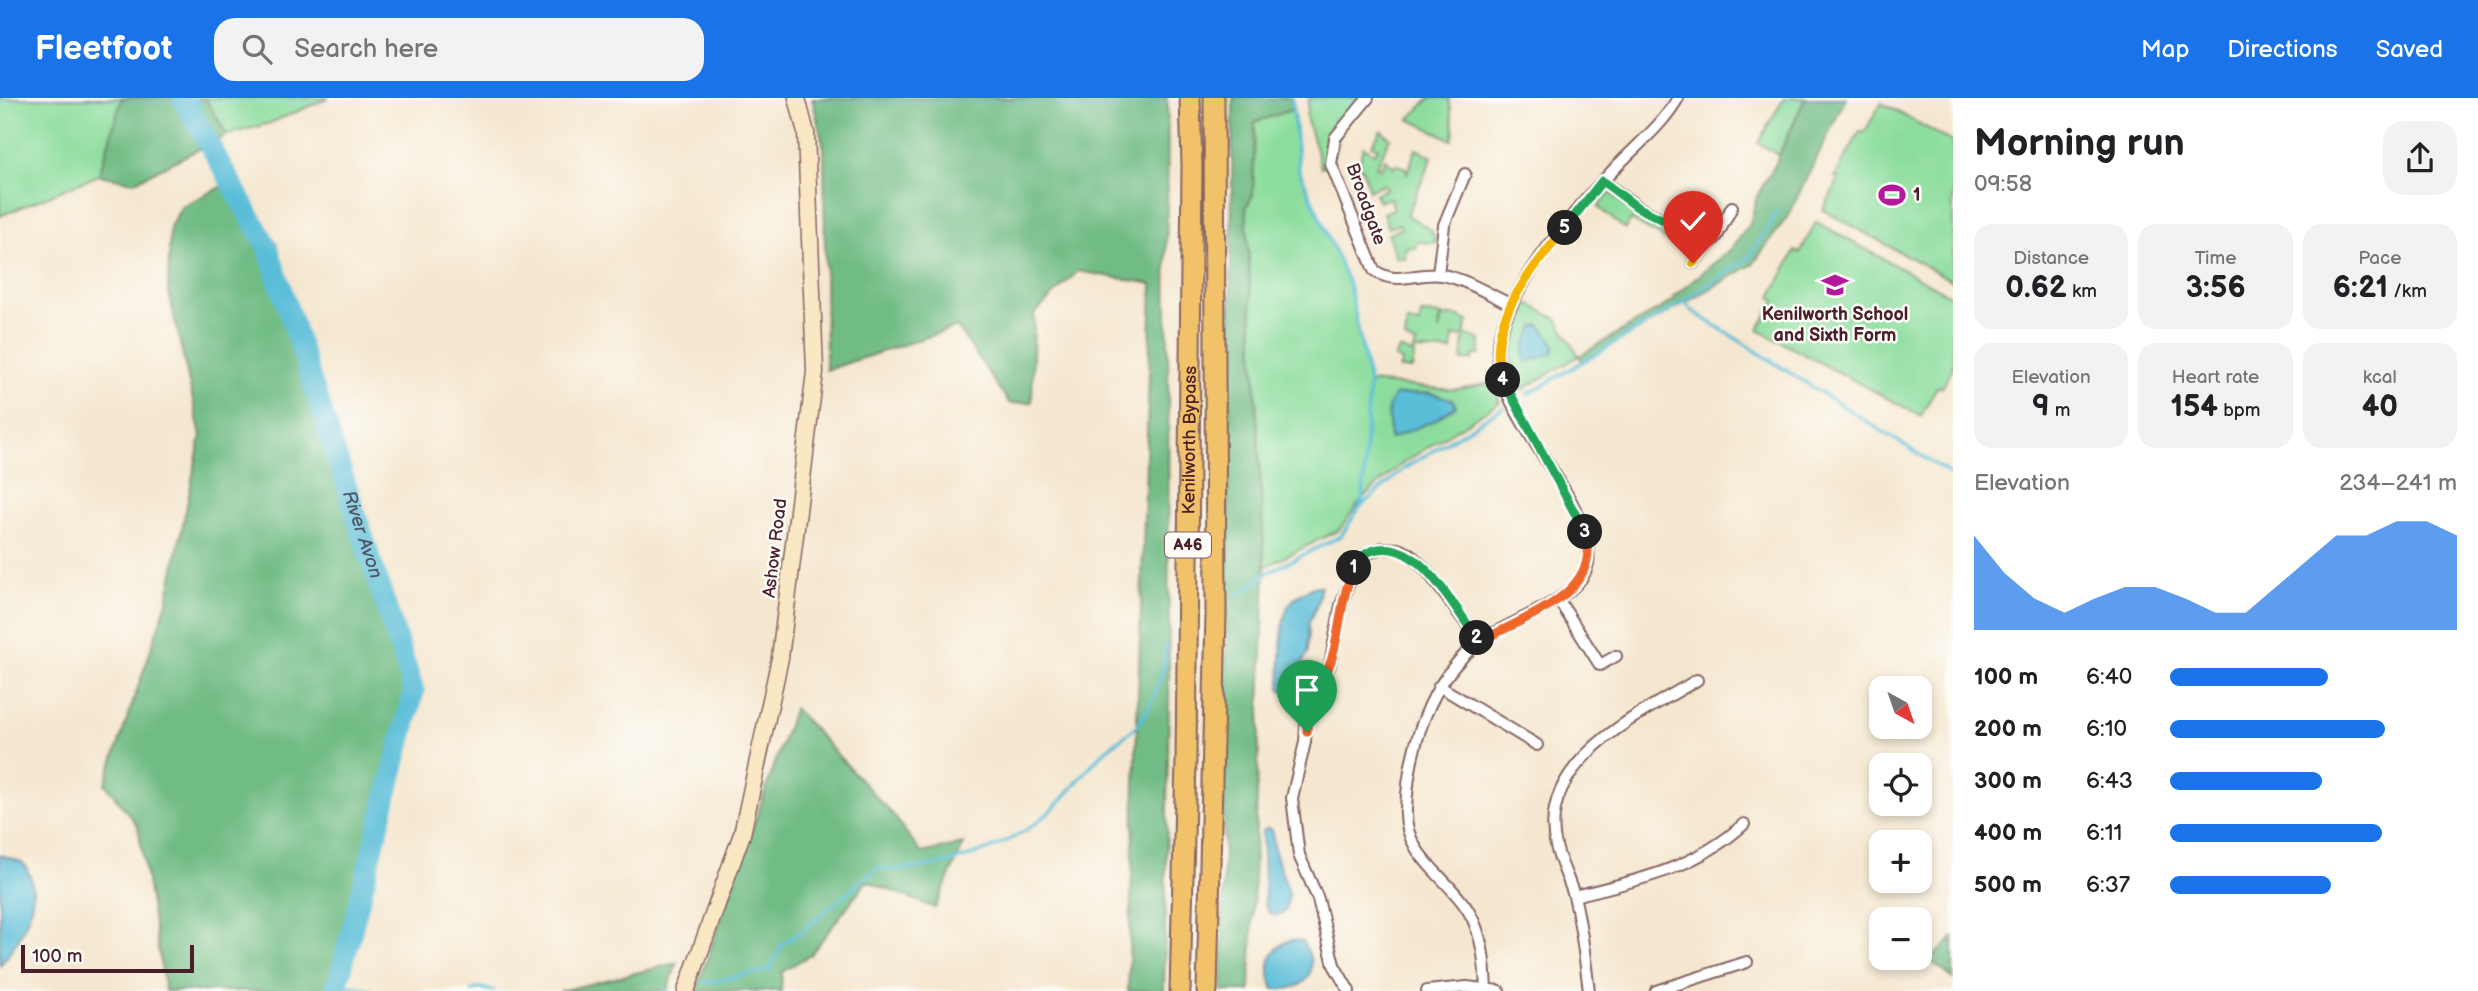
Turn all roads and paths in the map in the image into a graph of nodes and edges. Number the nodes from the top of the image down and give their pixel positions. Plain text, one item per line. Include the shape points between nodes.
1 (797, 98) edge
2 (1190, 98) edge
3 (1214, 98) edge
4 (1368, 98) edge
5 (1678, 98) edge
6 (1465, 174) dead end
7 (1602, 181) junction
8 (1732, 207) dead end
9 (1710, 244) junction
10 (1693, 263) dead end
11 (1438, 274) junction
12 (1512, 305) junction
13 (1558, 599) junction
14 (1480, 642) junction
15 (1616, 656) dead end
16 (1696, 680) dead end
17 (1439, 687) junction
18 (1537, 745) dead end
19 (1744, 824) dead end
20 (1574, 896) junction
21 (1747, 962) dead end
22 (1486, 990) edge
23 (687, 991) edge
24 (1180, 991) edge
25 (1207, 991) edge
26 (1349, 991) edge
27 (1426, 991) edge
28 (1499, 991) edge
29 (1589, 991) edge
30 (1656, 991) edge

1 - 23 main road, Ashow Road via 806,133 815,372 797,535 780,658 742,834
2 - 24 highway, Kenilworth Bypass / A46
3 - 25 highway, Kenilworth Bypass / A46 via 1216,614
4 - 11 street, Broadgate via 1342,127 1331,155 1368,259 1374,270 1387,278
5 - 7 street via 1664,122
6 - 11 street via 1444,225
7 - 9 street via 1637,207
7 - 12 street via 1527,276
8 - 9 street
9 - 10 street
11 - 12 street, Broadgate
12 - 13 street via 1500,333 1499,367 1522,420 1582,525 1589,559 1579,581
13 - 14 street
13 - 15 street via 1600,665
14 - 17 street
14 - 26 street via 1410,554 1382,548 1356,564 1341,605 1330,665 1307,711 1292,798 1299,855 1318,899 1334,965
16 - 20 street via 1665,704 1615,729 1574,768 1562,789 1553,829
17 - 18 street
17 - 22 street via 1423,719 1411,764 1406,824 1415,850 1458,897 1478,929
19 - 20 street via 1695,860
20 - 29 street
21 - 30 street
22 - 27 street via 1452,987
22 - 28 street

